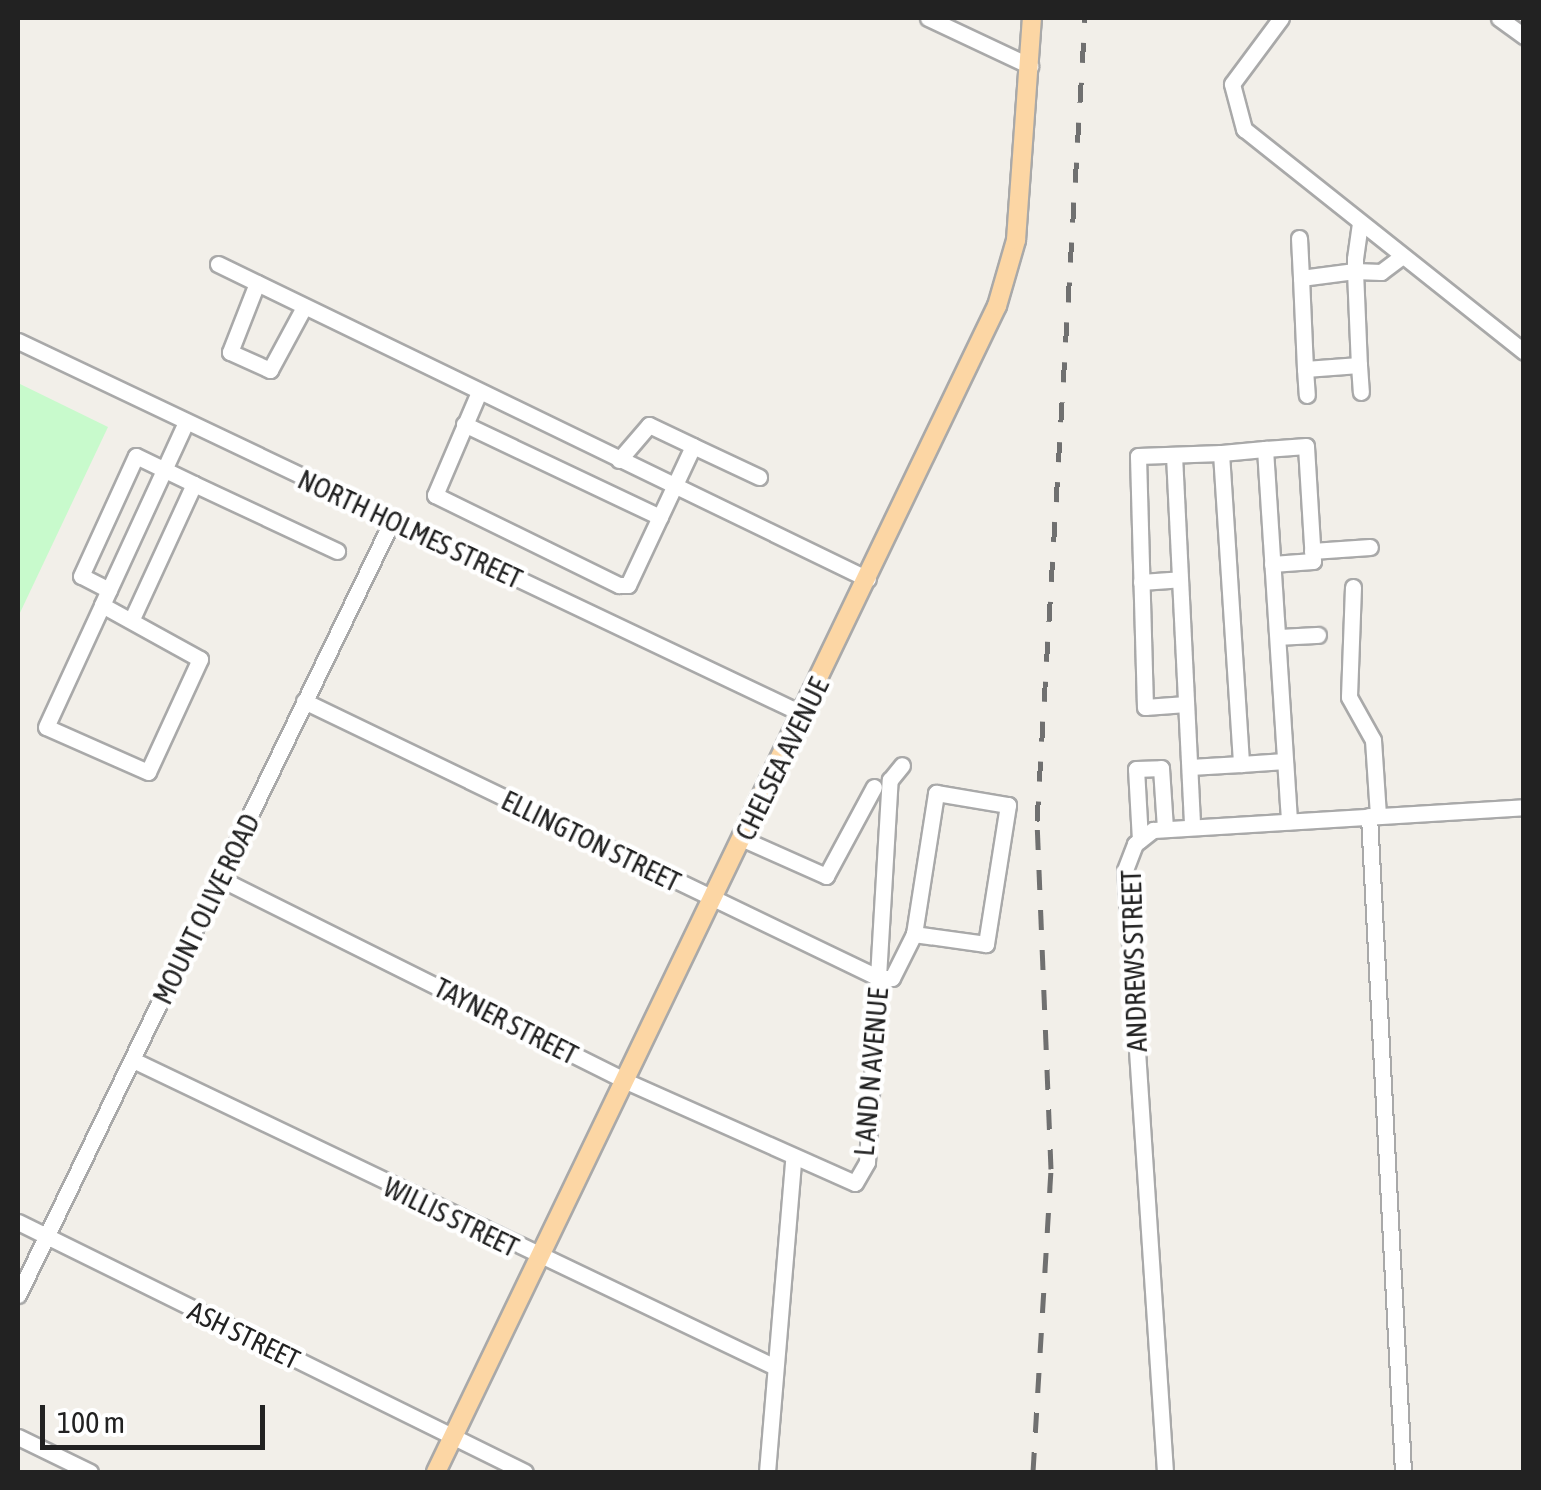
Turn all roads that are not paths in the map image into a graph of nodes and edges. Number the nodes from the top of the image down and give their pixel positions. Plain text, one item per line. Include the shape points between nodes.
1 (928, 18) edge
2 (1032, 18) edge
3 (1281, 18) edge
4 (1499, 18) edge
5 (1524, 36) edge
6 (1030, 66) junction
7 (1360, 223) junction
8 (1299, 238) dead end
9 (1402, 257) junction
10 (218, 264) dead end
11 (1355, 271) junction
12 (1301, 278) junction
13 (257, 283) junction
14 (304, 307) junction
15 (18, 341) edge
16 (1524, 352) edge
17 (1359, 365) junction
18 (1305, 369) junction
19 (479, 392) junction
20 (1361, 392) dead end
21 (1306, 395) dead end
22 (186, 422) junction
23 (464, 424) junction
24 (693, 446) junction
25 (1265, 448) junction
26 (1221, 453) junction
27 (1174, 455) junction
28 (620, 460) junction
29 (164, 470) junction
30 (759, 478) dead end
31 (194, 484) junction
32 (674, 487) junction
33 (660, 517) junction
34 (392, 521) junction
35 (1370, 547) dead end
36 (336, 551) dead end
37 (1312, 551) junction
38 (1272, 564) junction
39 (868, 579) junction
40 (1180, 579) junction
41 (1141, 582) junction
42 (1352, 587) dead end
43 (106, 597) junction
44 (132, 619) junction
45 (1318, 635) dead end
46 (1278, 637) junction
47 (304, 701) junction
48 (1186, 704) junction
49 (803, 714) junction
50 (1285, 762) junction
51 (1242, 764) junction
52 (902, 765) dead end
53 (1190, 767) junction
54 (874, 787) dead end
55 (1524, 807) edge
56 (1374, 816) junction
57 (1289, 821) junction
58 (1192, 827) junction
59 (1166, 829) junction
60 (743, 839) junction
61 (1140, 840) junction
62 (221, 879) junction
63 (713, 900) junction
64 (914, 934) junction
65 (879, 978) junction
66 (133, 1060) junction
67 (628, 1082) junction
68 (792, 1160) junction
69 (18, 1222) edge
70 (45, 1236) junction
71 (540, 1261) junction
72 (18, 1295) edge
73 (773, 1366) junction
74 (18, 1437) edge
75 (452, 1438) junction
76 (90, 1472) edge
77 (436, 1472) edge
78 (525, 1472) edge
79 (767, 1472) edge
80 (1165, 1472) edge
81 (1403, 1472) edge

1 - 6 street
2 - 6 main road, CHELSEA AVENUE
3 - 7 street via 1232,84 1235,114
4 - 5 street
6 - 39 main road, CHELSEA AVENUE via 1016,240 997,306
7 - 9 street
7 - 11 street
8 - 12 street
9 - 11 street via 1381,272
9 - 16 street
10 - 13 street
11 - 12 street
11 - 17 street
12 - 18 street
13 - 14 street
13 - 14 street via 230,352 270,370
14 - 19 street
15 - 22 street, NORTH HOLMES STREET
17 - 18 street
17 - 20 street
18 - 21 street
19 - 23 street
19 - 28 street
22 - 29 street
22 - 34 street, NORTH HOLMES STREET
23 - 33 street
23 - 33 street via 434,495 619,585 628,585
24 - 28 street via 648,425
24 - 30 street
24 - 32 street
25 - 26 street
25 - 37 street via 1306,446
25 - 38 street
26 - 27 street
26 - 51 street
27 - 40 street
27 - 41 street via 1138,456
28 - 32 street
29 - 31 street
29 - 43 street
29 - 43 street via 136,456 80,576
31 - 36 street
31 - 44 street
32 - 33 street
32 - 39 street
34 - 47 street, MOUNT OLIVE ROAD
34 - 49 street, NORTH HOLMES STREET
35 - 37 street
37 - 38 street via 1313,561
38 - 46 street
39 - 49 main road, CHELSEA AVENUE
40 - 41 street
40 - 48 street
41 - 48 street via 1145,707
42 - 56 street via 1348,697 1373,740
43 - 44 street
43 - 44 street via 46,727 148,772 200,659
45 - 46 street
46 - 50 street
47 - 62 street, MOUNT OLIVE ROAD
47 - 63 street, ELLINGTON STREET
48 - 53 street
49 - 60 main road, CHELSEA AVENUE
50 - 51 street
50 - 57 street
51 - 53 street
52 - 65 street, L AND N AVENUE via 890,780
53 - 58 street
54 - 60 street via 826,876
55 - 56 street, ANDREWS STREET
56 - 57 street, ANDREWS STREET
56 - 81 street
57 - 58 street, ANDREWS STREET
58 - 59 street, ANDREWS STREET
59 - 61 street, ANDREWS STREET
59 - 61 street via 1161,768 1136,769
60 - 63 main road, CHELSEA AVENUE
61 - 80 street, ANDREWS STREET via 1126,870
62 - 66 street, MOUNT OLIVE ROAD
62 - 67 street, TAYNER STREET
63 - 65 street, ELLINGTON STREET
63 - 67 main road, CHELSEA AVENUE
64 - 64 street via 936,794 1008,805 986,944
64 - 65 street via 892,978
65 - 68 street, L AND N AVENUE via 868,1162 855,1183
66 - 70 street, MOUNT OLIVE ROAD
66 - 71 street, WILLIS STREET
67 - 68 street, TAYNER STREET
67 - 71 main road, CHELSEA AVENUE
68 - 73 street
69 - 70 street, ASH STREET
70 - 72 street, MOUNT OLIVE ROAD
70 - 75 street, ASH STREET
71 - 73 street, WILLIS STREET
71 - 75 main road, CHELSEA AVENUE
73 - 79 street
74 - 76 street
75 - 77 main road, CHELSEA AVENUE
75 - 78 street, ASH STREET

